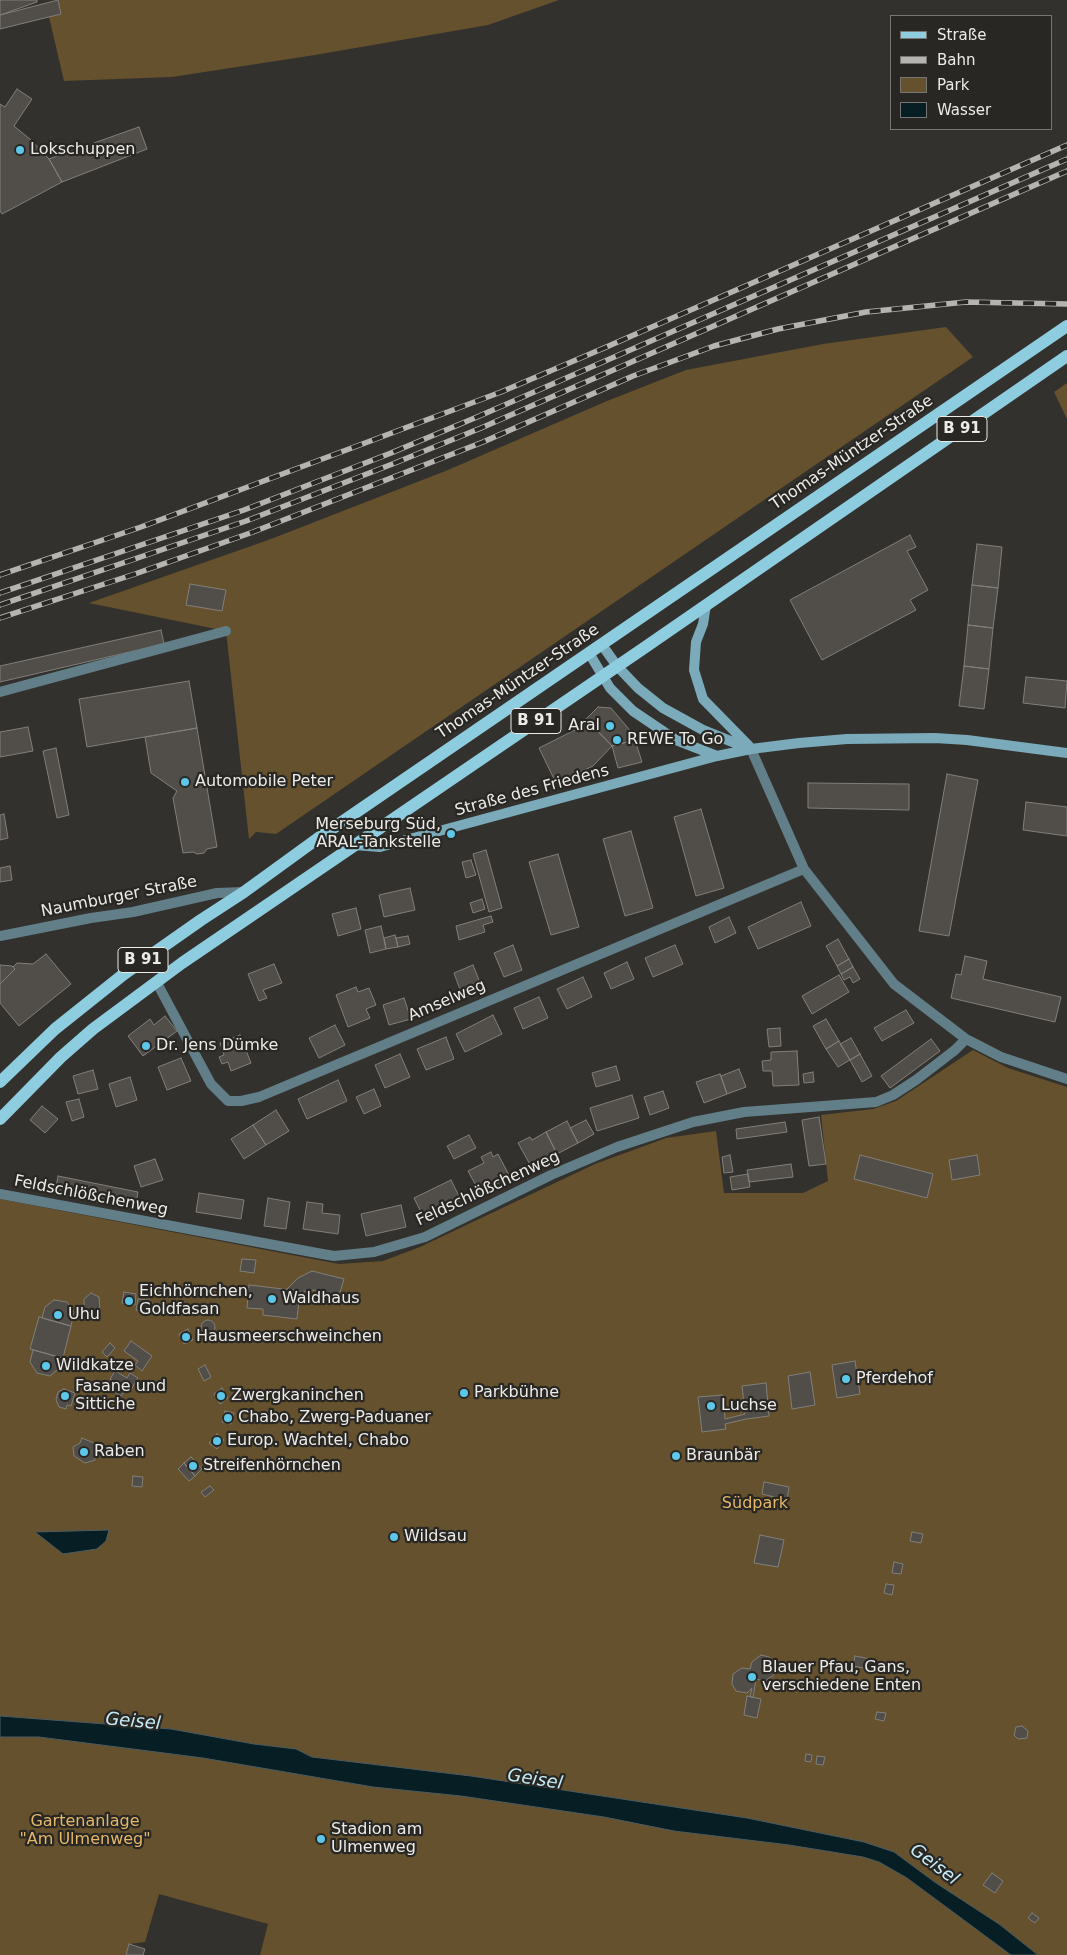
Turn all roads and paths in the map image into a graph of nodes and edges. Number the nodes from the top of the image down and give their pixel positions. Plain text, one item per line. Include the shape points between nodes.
1 (1067, 326) edge
2 (1067, 356) edge
3 (706, 605) junction
4 (226, 631) dead end
5 (602, 644) junction
6 (589, 653) junction
7 (617, 666) junction
8 (603, 676) junction
9 (0, 692) edge
10 (751, 749) junction
11 (1067, 754) edge
12 (717, 756) junction
13 (354, 845) junction
14 (804, 869) junction
15 (244, 892) junction
16 (0, 936) edge
17 (157, 983) junction
18 (966, 1039) junction
19 (1067, 1079) edge
20 (0, 1082) edge
21 (0, 1119) edge
22 (0, 1194) edge

1 - 5 main road, Thomas-Müntzer-Straße / B 91
2 - 3 main road, B 91
3 - 7 main road, B 91
3 - 10 street via 696,642 694,670 703,698
4 - 9 street
5 - 6 main road, Thomas-Müntzer-Straße / B 91
5 - 7 street, Straße des Friedens
6 - 8 street
6 - 15 main road, Thomas-Müntzer-Straße / B 91
7 - 8 main road, B 91
7 - 10 street, Straße des Friedens via 663,708 703,730
8 - 12 street via 619,698 653,726 676,740
8 - 13 main road, B 91
10 - 11 street, Straße des Friedens via 847,739 935,738
10 - 12 street, Straße des Friedens
10 - 14 street
12 - 13 street, Straße des Friedens via 380,847
13 - 17 main road, B 91
14 - 17 street, Amselweg via 259,1097 241,1101 228,1101 211,1084
14 - 18 street via 894,984
15 - 16 street, Naumburger Straße via 217,893
15 - 20 main road, Thomas-Müntzer-Straße / B 91 via 124,974 55,1029
17 - 21 main road, B 91 via 93,1029
18 - 19 street via 1001,1057
18 - 22 street, Feldschlößchenweg via 916,1080 876,1102 744,1112 693,1122 616,1147 425,1236 374,1252 334,1256

